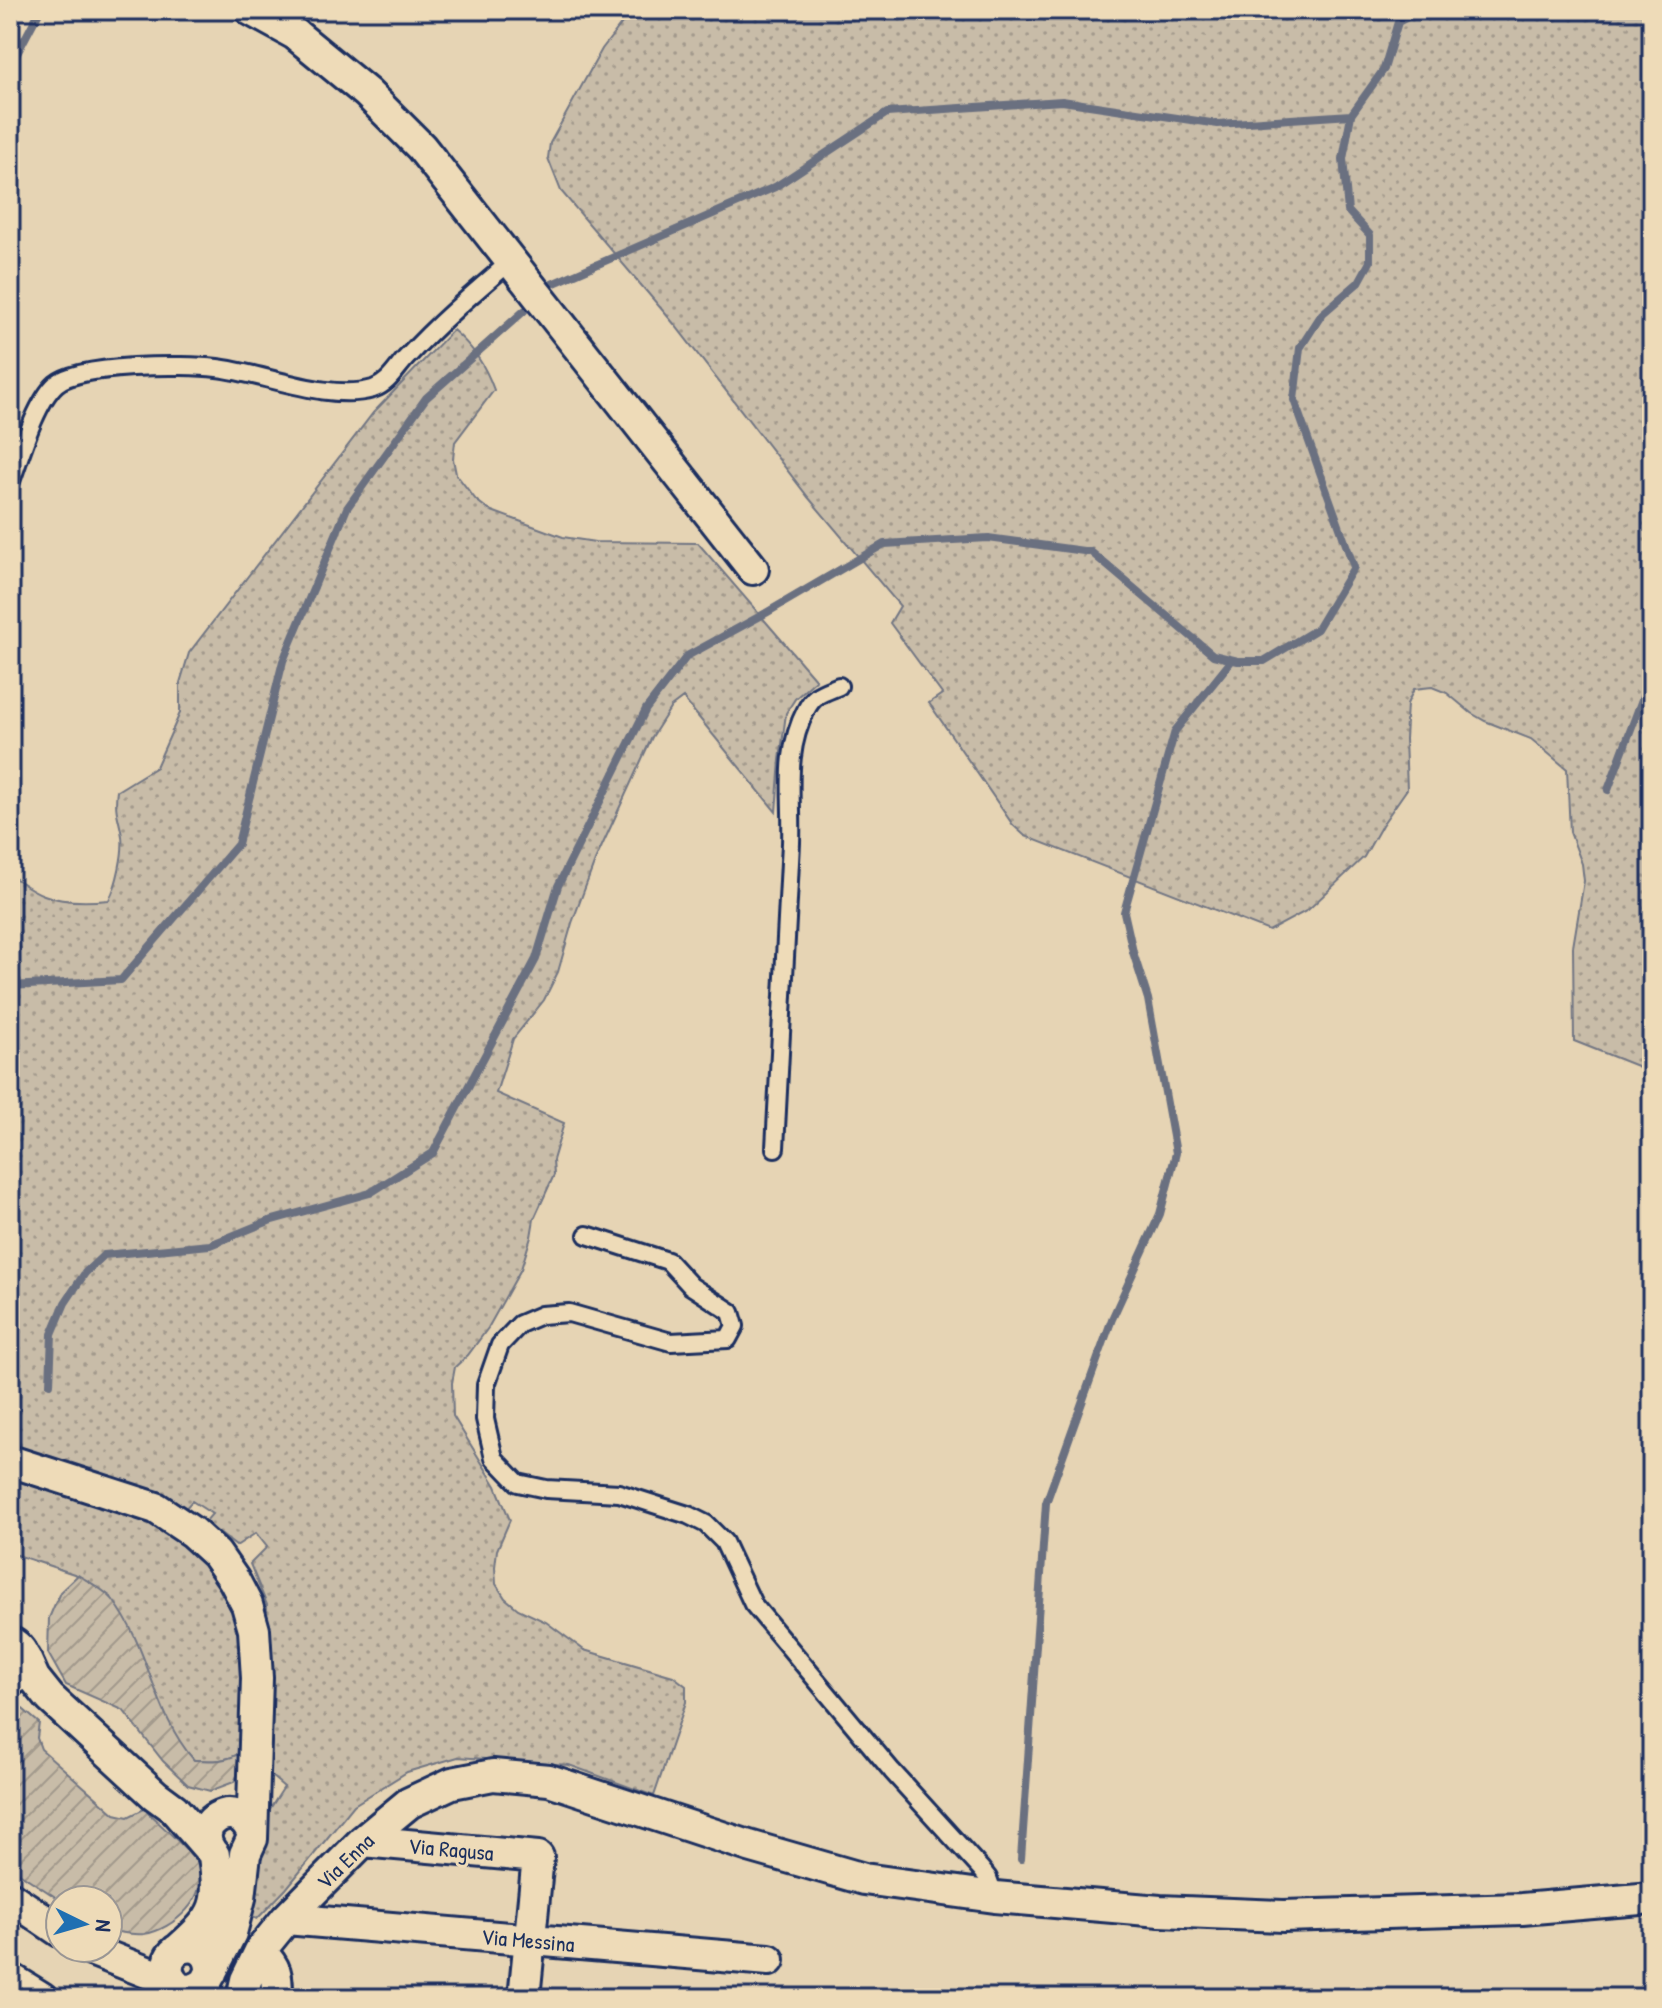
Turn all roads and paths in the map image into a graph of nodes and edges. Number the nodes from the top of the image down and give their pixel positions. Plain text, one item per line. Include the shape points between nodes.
1 (251, 10) edge
2 (511, 261) junction
3 (10, 484) edge
4 (753, 569) dead end
5 (839, 686) dead end
6 (775, 1148) dead end
7 (587, 1235) dead end
8 (10, 1461) edge
9 (14, 1666) edge
10 (253, 1768) junction
11 (174, 1809) junction
12 (222, 1816) junction
13 (363, 1841) junction
14 (249, 1844) junction
15 (211, 1851) junction
16 (10, 1897) edge
17 (995, 1897) junction
18 (1652, 1898) edge
19 (286, 1919) junction
20 (44, 1920) edge
21 (530, 1940) junction
22 (260, 1951) junction
23 (769, 1960) dead end
24 (124, 1962) edge
25 (189, 1978) edge
26 (242, 1998) edge
27 (277, 1998) edge
28 (524, 1998) edge

1 - 2 street via 295,34 367,93 421,147
2 - 3 lane via 376,388 353,393 327,390 218,368 103,369 70,376 43,399
2 - 4 street
5 - 6 lane via 815,696 805,712 790,770
7 - 17 lane via 668,1261 691,1286 731,1312 735,1326 728,1339 671,1342 569,1313 541,1315 520,1324 500,1345 486,1385 485,1419 494,1458 518,1483 619,1493 706,1524 724,1542 753,1604 981,1869
8 - 10 street via 156,1508 216,1554 247,1605 254,1630
9 - 11 street
10 - 12 street via 247,1786
10 - 14 street
11 - 12 street
11 - 15 street
12 - 14 street via 243,1819
12 - 15 street via 212,1821 205,1836
13 - 17 street, Via Enna via 409,1803 452,1783 493,1775 549,1780 864,1879
13 - 19 street, Via Enna
13 - 21 street, Via Ragusa via 538,1857
14 - 15 street via 236,1860 225,1861
14 - 25 street via 231,1933
15 - 25 street via 218,1895
16 - 20 street
17 - 18 street, Via Enna via 1283,1916 1522,1909
19 - 21 street, Via Messina
19 - 22 street, Via Enna
21 - 23 street, Via Messina
21 - 28 street
22 - 26 street, Via Enna
22 - 27 street via 274,1965
24 - 25 street

